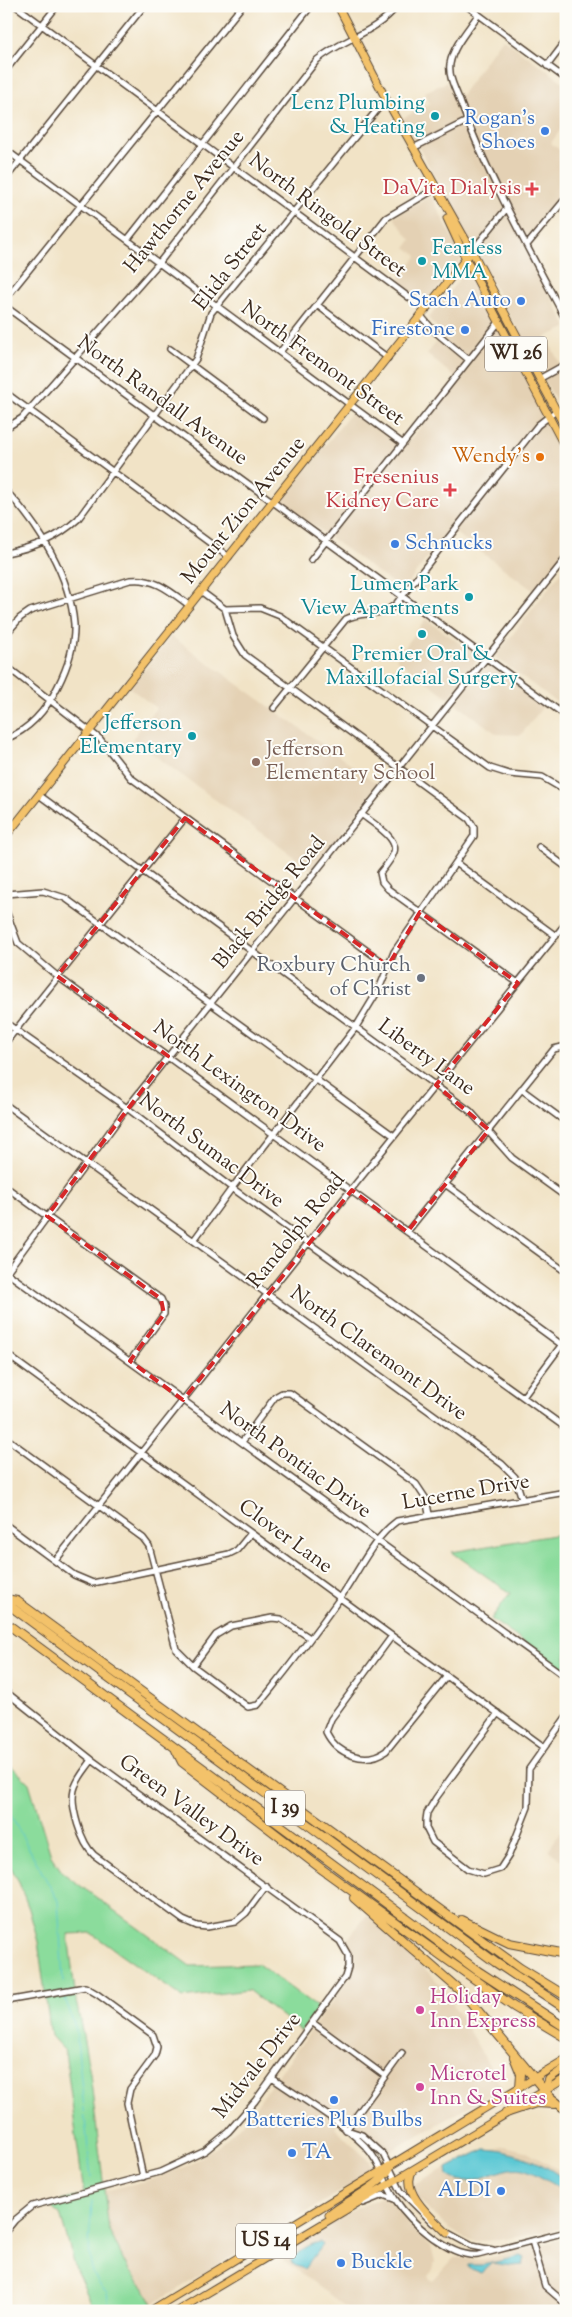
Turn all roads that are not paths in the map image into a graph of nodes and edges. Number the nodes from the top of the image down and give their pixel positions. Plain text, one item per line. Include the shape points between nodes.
1 (16, 6) edge
2 (57, 6) edge
3 (144, 6) edge
4 (242, 6) edge
5 (311, 6) edge
6 (338, 6) edge
7 (396, 6) edge
8 (466, 6) edge
9 (478, 15) junction
10 (42, 25) junction
11 (354, 38) junction
12 (566, 41) edge
13 (97, 65) junction
14 (547, 66) junction
15 (6, 70) edge
16 (566, 79) edge
17 (386, 99) junction
18 (158, 111) junction
19 (467, 121) junction
20 (203, 143) junction
21 (413, 148) junction
22 (6, 150) edge
23 (20, 161) junction
24 (235, 167) junction
25 (6, 178) edge
26 (435, 189) junction
27 (565, 202) edge
28 (82, 206) junction
29 (507, 208) junction
30 (295, 213) junction
31 (128, 239) junction
32 (526, 245) junction
33 (472, 251) junction
34 (355, 257) junction
35 (466, 260) junction
36 (159, 263) junction
37 (6, 298) edge
38 (317, 305) junction
39 (6, 307) edge
40 (216, 307) junction
41 (426, 310) junction
42 (421, 316) junction
43 (566, 320) edge
44 (500, 322) junction
45 (170, 349) dead end
46 (280, 352) junction
47 (76, 357) junction
48 (388, 358) junction
49 (469, 360) junction
50 (566, 364) edge
51 (192, 365) junction
52 (524, 370) junction
53 (539, 379) junction
54 (6, 393) edge
55 (351, 405) junction
56 (28, 409) junction
57 (556, 411) junction
58 (548, 415) junction
59 (155, 416) junction
60 (264, 418) dead end
61 (6, 428) edge
62 (566, 429) edge
63 (402, 444) junction
64 (566, 449) edge
65 (115, 472) junction
66 (6, 491) edge
67 (273, 502) junction
68 (325, 540) junction
69 (45, 543) junction
70 (6, 553) edge
71 (229, 557) junction
72 (566, 558) edge
73 (311, 560) dead end
74 (202, 592) junction
75 (402, 596) junction
76 (69, 598) junction
77 (190, 606) junction
78 (225, 610) junction
79 (6, 634) edge
80 (324, 646) junction
81 (487, 656) junction
82 (6, 666) edge
83 (290, 688) junction
84 (52, 700) junction
85 (274, 708) dead end
86 (566, 716) edge
87 (433, 725) junction
88 (90, 730) junction
89 (6, 739) edge
90 (399, 767) junction
91 (566, 791) edge
92 (39, 795) junction
93 (361, 814) junction
94 (6, 818) edge
95 (185, 818) junction
96 (15, 825) junction
97 (6, 836) edge
98 (538, 847) dead end
99 (456, 863) junction
100 (566, 867) edge
101 (142, 871) junction
102 (6, 894) edge
103 (295, 898) junction
104 (6, 911) edge
105 (420, 912) junction
106 (101, 923) junction
107 (566, 923) edge
108 (556, 936) junction
109 (252, 951) junction
110 (388, 966) junction
111 (57, 976) junction
112 (518, 983) junction
113 (210, 1003) junction
114 (6, 1023) edge
115 (356, 1027) junction
116 (16, 1030) junction
117 (6, 1042) edge
118 (564, 1046) edge
119 (168, 1056) junction
120 (316, 1080) junction
121 (436, 1084) junction
122 (521, 1089) junction
123 (6, 1105) edge
124 (126, 1108) junction
125 (566, 1122) edge
126 (489, 1130) junction
127 (274, 1133) junction
128 (394, 1136) junction
129 (87, 1163) junction
130 (445, 1184) junction
131 (6, 1187) edge
132 (232, 1188) junction
133 (352, 1190) junction
134 (566, 1197) edge
135 (47, 1216) junction
136 (407, 1232) junction
137 (194, 1240) junction
138 (308, 1242) junction
139 (6, 1272) edge
140 (566, 1272) edge
141 (267, 1294) junction
142 (566, 1338) edge
143 (563, 1346) edge
144 (6, 1354) edge
145 (130, 1361) junction
146 (523, 1397) junction
147 (183, 1400) junction
148 (566, 1428) edge
149 (6, 1438) edge
150 (242, 1442) junction
151 (142, 1453) junction
152 (566, 1492) edge
153 (522, 1499) junction
154 (99, 1506) junction
155 (429, 1514) junction
156 (6, 1525) edge
157 (251, 1533) junction
158 (378, 1542) junction
159 (55, 1561) junction
160 (156, 1571) junction
161 (341, 1597) junction
162 (6, 1601) edge
163 (6, 1623) edge
164 (392, 1636) junction
165 (310, 1638) junction
166 (193, 1666) junction
167 (447, 1676) junction
168 (566, 1677) edge
169 (6, 1692) edge
170 (498, 1713) junction
171 (566, 1717) edge
172 (174, 1746) junction
173 (544, 1747) junction
174 (92, 1760) junction
175 (323, 1870) junction
176 (405, 1885) junction
177 (266, 1886) junction
178 (566, 1954) edge
179 (348, 1961) joint
180 (566, 1996) edge
181 (6, 2001) edge
182 (566, 2009) edge
183 (313, 2022) junction
184 (566, 2028) edge
185 (566, 2038) edge
186 (508, 2046) junction
187 (402, 2053) dead end
188 (566, 2059) edge
189 (566, 2068) edge
190 (385, 2076) junction
191 (272, 2078) junction
192 (535, 2078) junction
193 (566, 2078) edge
194 (520, 2087) junction
195 (544, 2090) junction
196 (566, 2110) edge
197 (506, 2114) junction
198 (346, 2130) junction
199 (391, 2166) junction
200 (415, 2168) junction
201 (383, 2174) junction
202 (144, 2177) junction
203 (392, 2182) junction
204 (398, 2203) junction
205 (338, 2214) junction
206 (317, 2227) junction
207 (6, 2231) edge
208 (566, 2232) edge
209 (447, 2233) junction
210 (532, 2241) junction
211 (494, 2250) junction
212 (566, 2304) edge
213 (150, 2311) edge
214 (177, 2311) edge

1 - 10 street, North Ringold Street
2 - 10 street
3 - 13 street
4 - 18 street
5 - 20 street
6 - 11 main road, WI 26
7 - 11 street, Hawthorne Avenue via 384,20
8 - 9 street
9 - 14 street
9 - 19 street via 458,45 450,65 450,76
10 - 13 street, North Ringold Street
10 - 15 street
11 - 17 main road, WI 26
11 - 24 street, Hawthorne Avenue via 317,60
12 - 14 street
13 - 18 street, North Ringold Street
13 - 23 street
14 - 16 street
17 - 21 main road, WI 26
17 - 30 street, Elida Street
18 - 20 street, North Ringold Street
18 - 28 street
19 - 21 street
19 - 29 street
20 - 24 street, North Ringold Street
20 - 31 street
21 - 26 main road, WI 26
22 - 23 street, North Fremont Street
23 - 25 street
23 - 28 street, North Fremont Street
24 - 30 street, North Ringold Street
24 - 36 street, Hawthorne Avenue
26 - 33 main road, WI 26
26 - 34 street via 389,215
26 - 35 main road, WI 26
27 - 32 street
28 - 31 street, North Fremont Street
28 - 37 street
29 - 32 street
29 - 33 street, Mount Zion Avenue
30 - 34 street, North Ringold Street
30 - 40 street, Elida Street
31 - 36 street, North Fremont Street
32 - 43 street
33 - 35 main road, Mount Zion Avenue
33 - 53 main road, WI 26
34 - 38 street
34 - 41 street, North Ringold Street
35 - 41 main road, Mount Zion Avenue
35 - 44 main road, WI 26
36 - 40 street, North Fremont Street
36 - 47 street, Hawthorne Avenue
38 - 46 street
38 - 48 street
39 - 47 street, North Randall Avenue
40 - 46 street, North Fremont Street
40 - 51 street, Elida Street via 207,322
41 - 42 main road, Mount Zion Avenue
42 - 48 main road, Mount Zion Avenue
42 - 49 street
44 - 49 street
44 - 52 main road, WI 26
45 - 51 street
46 - 55 street, North Fremont Street
47 - 56 street, Hawthorne Avenue
47 - 59 street, North Randall Avenue
48 - 55 main road, Mount Zion Avenue
49 - 63 street
50 - 53 street
51 - 59 street, Elida Street
51 - 60 street
52 - 53 main road
52 - 58 main road, WI 26
53 - 57 main road, WI 26
54 - 56 street
55 - 63 street, North Fremont Street
55 - 67 main road, Mount Zion Avenue
56 - 61 street, Hawthorne Avenue via 18,422
56 - 65 street
57 - 58 street
57 - 62 main road, WI 26
58 - 64 main road, WI 26
58 - 75 street
59 - 65 street, Elida Street
59 - 67 street, North Randall Avenue
63 - 68 street
65 - 69 street, Elida Street via 78,518 64,532
65 - 71 street
66 - 69 street
67 - 68 street, North Randall Avenue
67 - 71 main road, Mount Zion Avenue
68 - 73 street
68 - 75 street, North Randall Avenue
69 - 70 street, Elida Street
69 - 76 street
71 - 74 main road, Mount Zion Avenue
72 - 81 street, Black Bridge Road
74 - 77 main road, Mount Zion Avenue
74 - 78 street
75 - 80 street via 386,612 358,614 346,619
75 - 81 street, North Randall Avenue
76 - 77 street via 142,578 162,586
76 - 79 street via 30,611
76 - 84 street via 74,626 70,660
77 - 88 main road, Mount Zion Avenue
78 - 80 street via 270,610
78 - 83 street via 233,636 245,655
80 - 83 street
80 - 87 street
81 - 86 street, North Randall Avenue
81 - 87 street, Black Bridge Road
82 - 84 street
83 - 85 street
83 - 90 street
84 - 88 street
84 - 89 street via 35,720
87 - 90 street, Black Bridge Road
87 - 91 street via 490,768 509,774 542,777
88 - 92 main road, Mount Zion Avenue
88 - 95 street via 108,746 130,778
90 - 93 street, Black Bridge Road
90 - 99 street via 470,819 474,836
92 - 96 main road, Mount Zion Avenue
92 - 101 street, Liberty Lane
93 - 103 street, Black Bridge Road
93 - 105 street via 395,845 380,873 382,882
94 - 96 street
95 - 101 street
95 - 103 street
96 - 97 main road, Mount Zion Avenue
98 - 100 street
99 - 105 street
99 - 108 street
101 - 106 street
101 - 109 street, Liberty Lane
102 - 106 street via 53,893
103 - 109 street, Black Bridge Road
103 - 110 street
104 - 111 street, North Lexington Drive via 18,943
105 - 110 street
105 - 112 street
106 - 111 street
106 - 113 street
107 - 108 street, Randolph Road
108 - 112 street, Randolph Road
109 - 113 street, Black Bridge Road
109 - 115 street, Liberty Lane
110 - 115 street via 379,989
111 - 116 street
111 - 119 street, North Lexington Drive
112 - 121 street, Randolph Road
113 - 119 street, Black Bridge Road
113 - 120 street
114 - 116 street, North Sumac Drive
115 - 120 street
115 - 121 street, Liberty Lane
116 - 117 street
116 - 124 street, North Sumac Drive
118 - 122 street via 554,1049
119 - 124 street, Black Bridge Road
119 - 127 street, North Lexington Drive
120 - 127 street
120 - 128 street
121 - 126 street, Liberty Lane
121 - 128 street, Randolph Road
122 - 125 street
122 - 126 street
123 - 129 street, North Claremont Drive
124 - 129 street, Black Bridge Road
124 - 132 street, North Sumac Drive
126 - 130 street
126 - 134 street, Liberty Lane via 512,1158
127 - 132 street
127 - 133 street, North Lexington Drive
128 - 133 street, Randolph Road
129 - 135 street, Black Bridge Road
129 - 137 street, North Claremont Drive
130 - 136 street
130 - 140 street
131 - 135 street
132 - 137 street
132 - 138 street, North Sumac Drive
133 - 136 street, North Lexington Drive
133 - 138 street, Randolph Road
135 - 139 street, Black Bridge Road
135 - 145 street via 161,1299 164,1314
136 - 143 street, North Lexington Drive
137 - 141 street, North Claremont Drive
138 - 141 street, Randolph Road
138 - 146 street, North Sumac Drive
139 - 145 street, North Pontiac Drive
141 - 147 street, Randolph Road
141 - 153 street, North Claremont Drive via 510,1470
142 - 143 street
143 - 146 street
144 - 151 street, Clover Lane
145 - 147 street, North Pontiac Drive
146 - 148 street, North Sumac Drive
147 - 150 street, North Pontiac Drive
147 - 151 street, Randolph Road
149 - 154 street
150 - 155 street via 276,1397 290,1393 416,1484 426,1499
150 - 158 street, North Pontiac Drive
151 - 154 street, Randolph Road
151 - 157 street, Clover Lane
152 - 153 street, Lucerne Drive
153 - 155 street, Lucerne Drive
154 - 159 street, Randolph Road
154 - 160 street via 144,1538
155 - 158 street, Lucerne Drive via 397,1521
156 - 159 street
157 - 160 street via 237,1550 229,1554
157 - 161 street, Clover Lane
158 - 161 street, Lucerne Drive
158 - 168 street, North Pontiac Drive
159 - 160 street via 83,1581 93,1583
160 - 166 street via 172,1640
161 - 164 street, Clover Lane
161 - 165 street, Lucerne Drive
162 - 176 highway via 17,1601
162 - 182 highway, I 39 via 495,1962
163 - 172 highway, I 39
164 - 167 street, Clover Lane
164 - 167 street via 331,1719 326,1732 342,1749 364,1759 379,1756
165 - 166 street via 281,1619 231,1626 216,1635
165 - 166 street, Lucerne Drive via 258,1705 244,1704
167 - 170 street, Clover Lane
169 - 174 street, Green Valley Drive
170 - 173 street, Clover Lane
170 - 173 street via 427,1813 426,1828 433,1842 468,1869 484,1874 500,1869 509,1855 528,1807 529,1769
171 - 173 street
172 - 175 highway via 182,1762
172 - 184 highway, I 39 via 478,1971
174 - 177 street, Green Valley Drive
174 - 177 street via 74,1791 84,1843 94,1855 183,1920 202,1927 236,1922
175 - 185 highway via 491,1991
175 - 186 highway via 464,1994
176 - 178 highway via 495,1938 525,1948
176 - 180 highway via 520,1968
177 - 179 street, Green Valley Drive via 340,1941 346,1949
179 - 183 street, Midvale Drive via 345,1977
181 - 202 street via 85,1987 153,2035 155,2055 130,2089 126,2103
183 - 190 street
183 - 191 street, Midvale Drive
186 - 192 highway
186 - 194 highway via 521,2074
187 - 190 street
188 - 192 main road, US 14
189 - 195 main road via 549,2079
190 - 198 street
191 - 198 street
191 - 202 street, Midvale Drive via 234,2127 216,2142 191,2159
192 - 194 main road, US 14
192 - 195 highway
193 - 195 main road, US 14
194 - 199 main road, US 14
195 - 196 highway
195 - 197 main road, US 14
196 - 197 highway via 552,2102 543,2102
197 - 200 main road, US 14
198 - 199 street via 358,2132 367,2139
198 - 201 street via 368,2150
199 - 201 main road, US 14
199 - 203 street
200 - 203 main road, US 14
200 - 209 main road via 409,2179 414,2194
201 - 203 street
201 - 206 main road
201 - 213 main road, US 14
202 - 207 street, Midvale Drive via 47,2200 32,2206
203 - 204 street
203 - 205 main road, US 14
203 - 209 street via 412,2205
204 - 205 street via 383,2195
204 - 211 street via 430,2235 457,2251 472,2256
205 - 206 main road, US 14
206 - 214 main road, US 14
208 - 210 street
209 - 211 street via 472,2246
210 - 211 street
210 - 212 street via 545,2286

